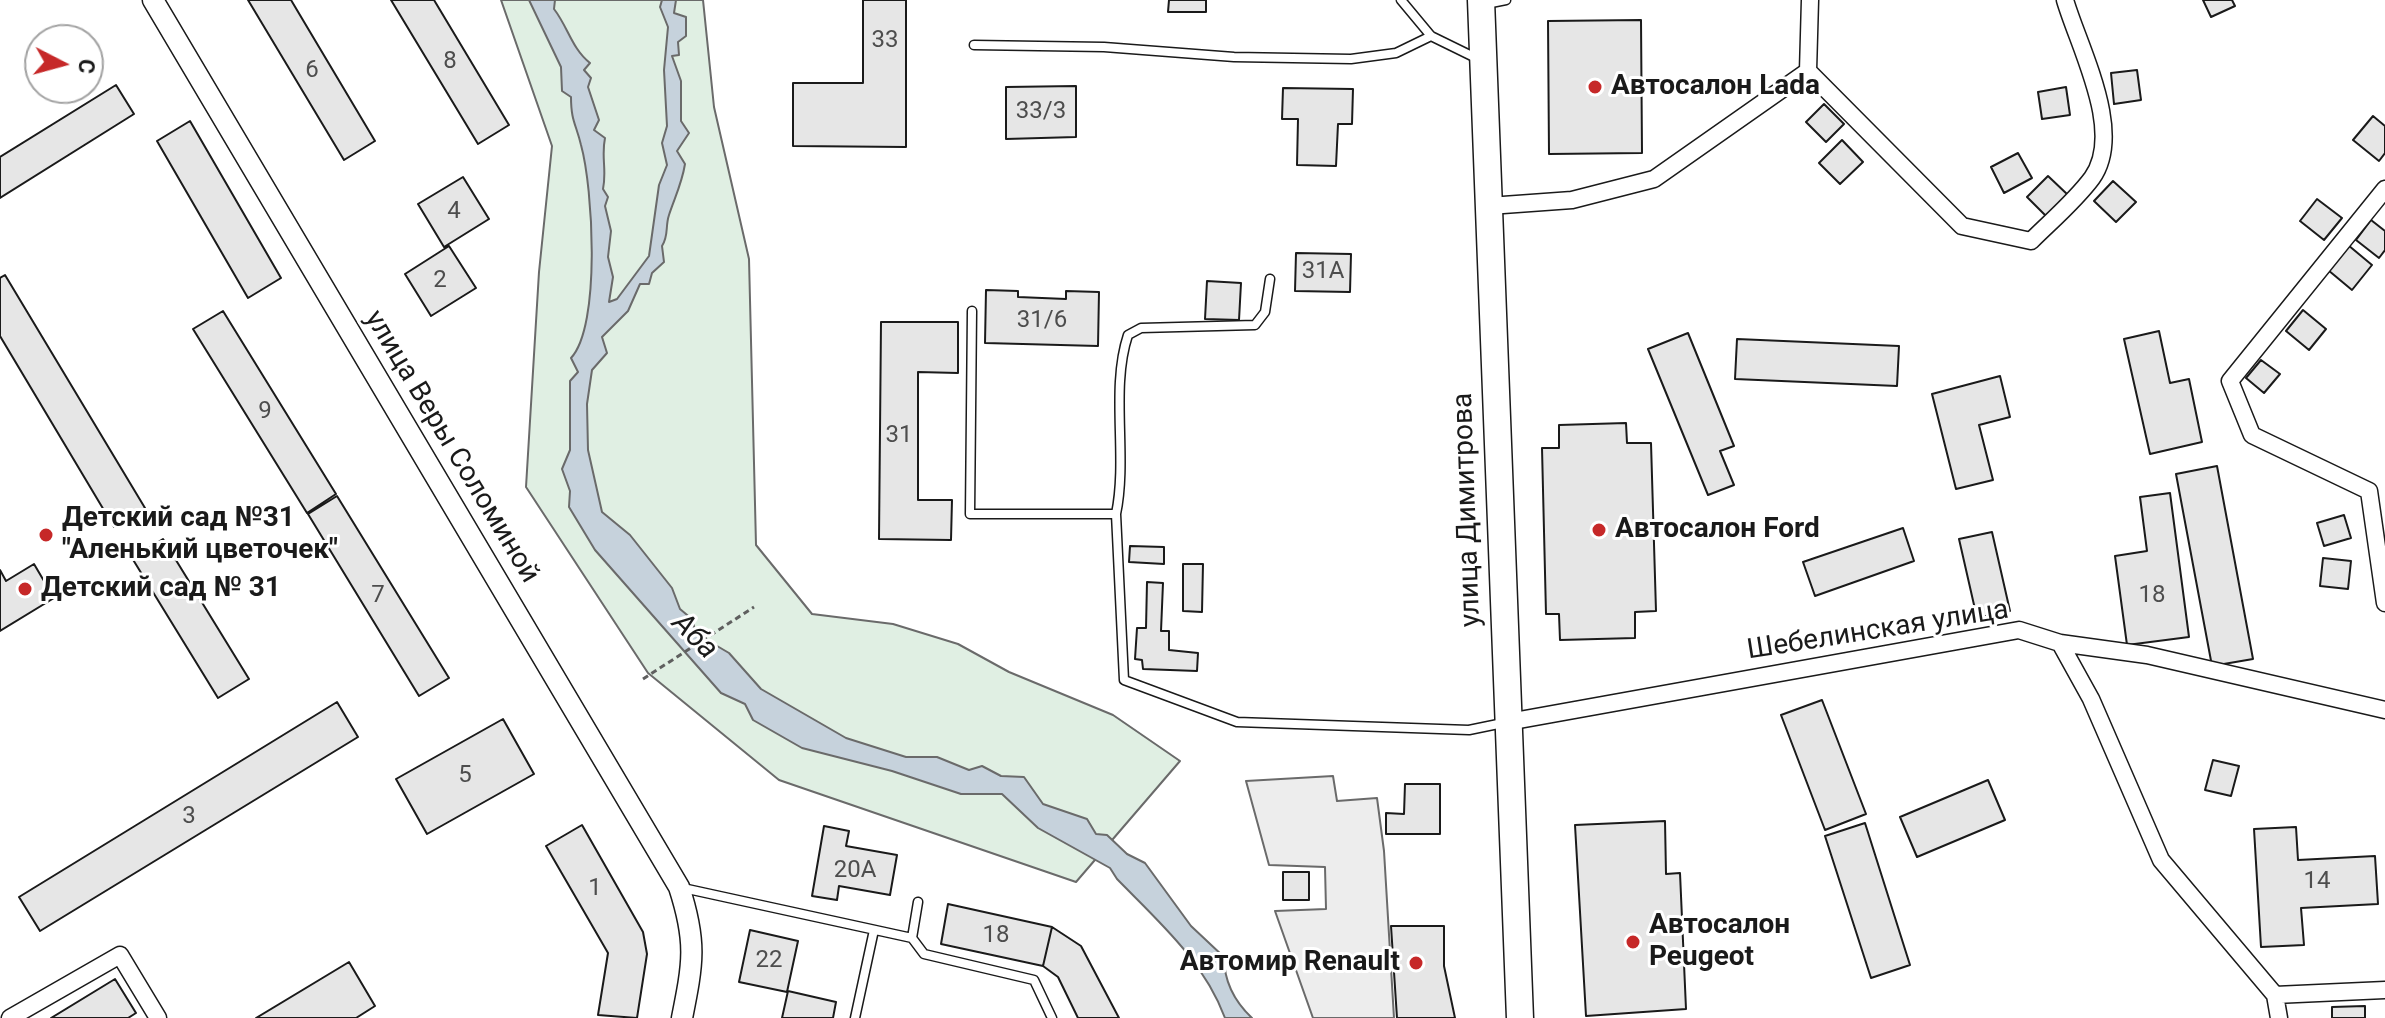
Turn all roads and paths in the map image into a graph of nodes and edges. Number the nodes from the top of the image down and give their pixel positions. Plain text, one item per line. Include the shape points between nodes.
1 (153, 0) edge
2 (1401, 0) edge
3 (1810, 0) edge
4 (2065, 0) edge
5 (1489, 2) edge
6 (1431, 36) junction
7 (974, 45) dead end
8 (1483, 61) junction
9 (1808, 71) junction
10 (2385, 189) edge
11 (1489, 206) junction
12 (1270, 279) dead end
13 (972, 311) dead end
14 (1116, 514) junction
15 (2385, 603) edge
16 (754, 607) dead end
17 (2060, 643) junction
18 (643, 679) dead end
19 (2385, 710) edge
20 (1508, 722) junction
21 (679, 887) junction
22 (918, 902) dead end
23 (874, 930) junction
24 (912, 938) junction
25 (2385, 990) edge
26 (2275, 995) junction
27 (10, 1018) edge
28 (158, 1018) edge
29 (682, 1018) edge
30 (855, 1018) edge
31 (1052, 1018) edge
32 (1520, 1018) edge
33 (2279, 1018) edge

1 - 21 street, улица Веры Соломиной
2 - 6 lane
3 - 9 street
4 - 9 street via 2100,96 2104,136 2093,176 2031,241 1962,226
5 - 8 main road, улица Димитрова
6 - 7 lane via 1396,53 1351,59
6 - 8 lane
8 - 11 main road, улица Димитрова
9 - 11 street via 1654,179 1572,200
10 - 15 street via 2230,381 2252,435 2369,491
11 - 20 main road, улица Димитрова
12 - 14 lane via 1265,312 1255,325 1141,328 1128,335 1122,369 1122,487
13 - 14 lane via 970,514
14 - 20 lane via 1124,680 1237,722 1469,730
16 - 18 path
17 - 19 street, Шебелинская улица via 2147,655
17 - 20 street, Шебелинская улица via 2019,630
17 - 26 street via 2091,699 2161,860
20 - 32 main road, улица Димитрова
21 - 23 lane
21 - 29 street, улица Веры Соломиной via 693,928 693,963
22 - 24 lane
23 - 24 lane
23 - 30 lane
24 - 31 lane via 924,954 1034,980
25 - 26 street
26 - 33 street
27 - 28 street via 120,955

